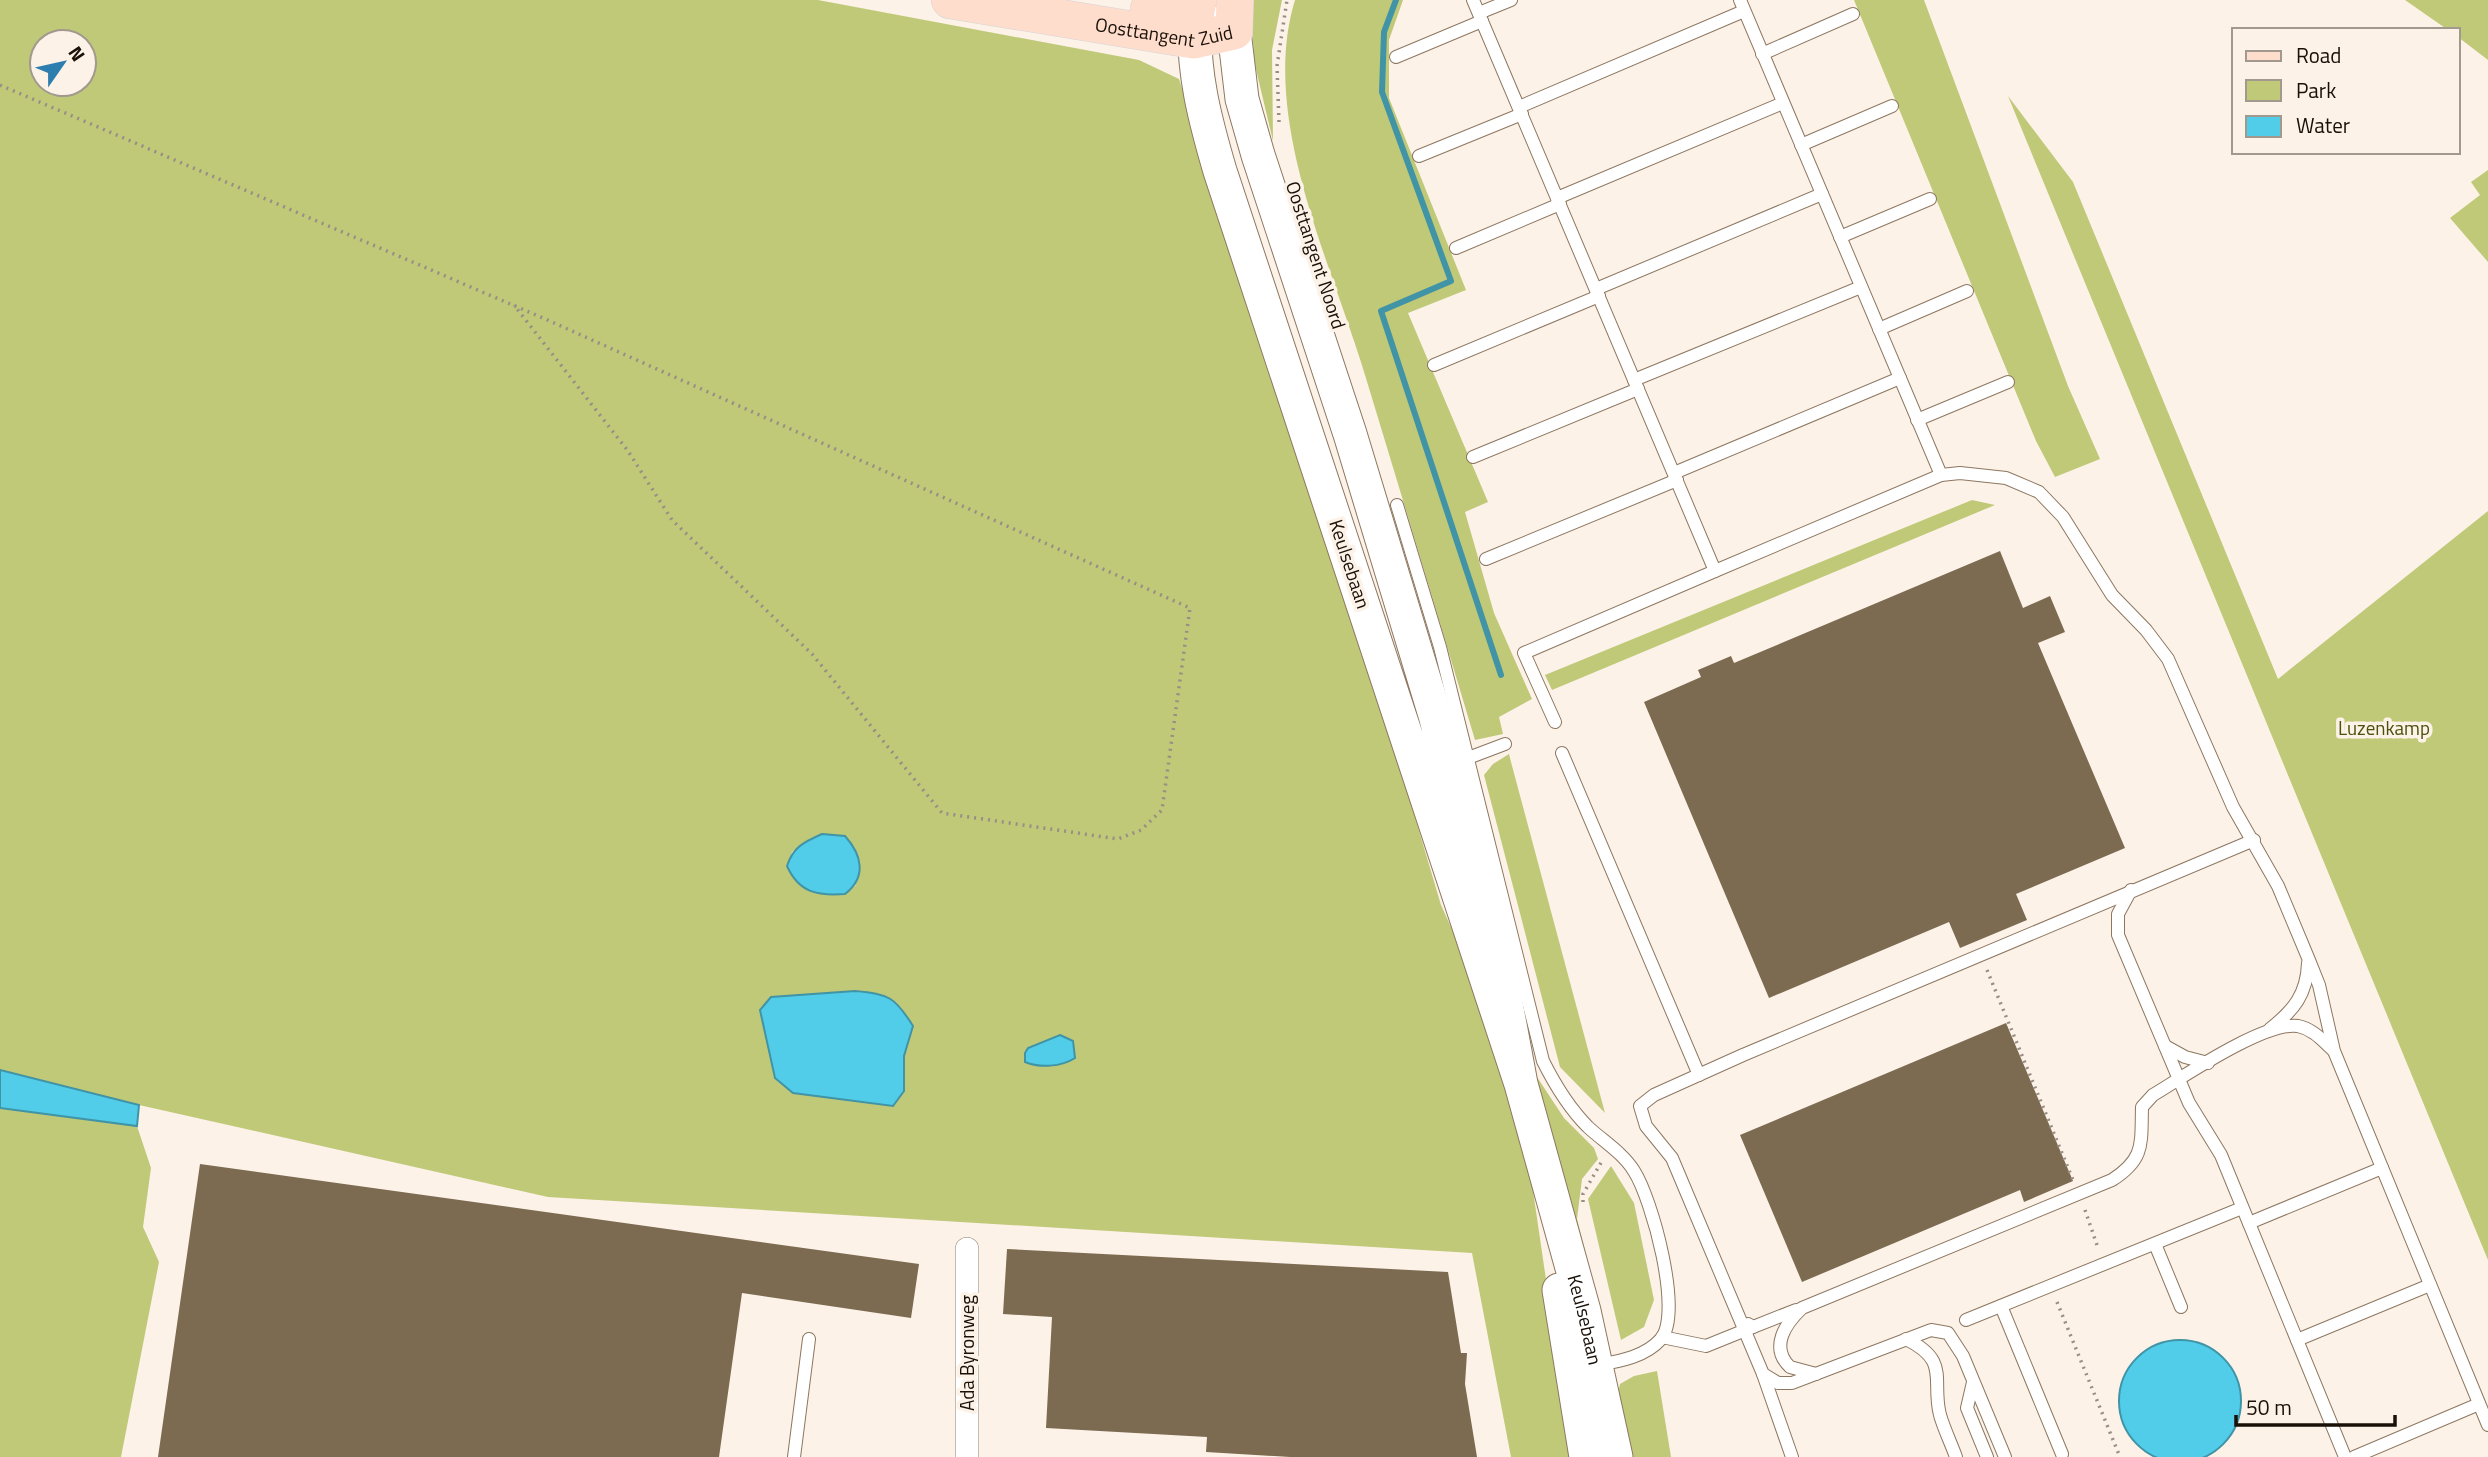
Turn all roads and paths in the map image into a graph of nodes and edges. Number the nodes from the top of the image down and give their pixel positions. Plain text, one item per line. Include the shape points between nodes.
1 (950, 0) edge
2 (1093, 0) edge
3 (1287, 0) edge
4 (1473, 0) edge
5 (1511, 0) edge
6 (1742, 5) edge
7 (1853, 14) dead end
8 (1235, 16) edge
9 (1481, 17) junction
10 (1196, 19) edge
11 (1762, 54) junction
12 (1396, 57) dead end
13 (0, 85) edge
14 (1783, 103) junction
15 (1892, 106) dead end
16 (1520, 111) junction
17 (1279, 124) dead end
18 (1801, 145) junction
19 (1419, 156) dead end
20 (1822, 194) junction
21 (1930, 199) dead end
22 (1559, 201) junction
23 (1840, 237) junction
24 (1456, 248) dead end
25 (1861, 287) junction
26 (1968, 291) dead end
27 (1597, 292) junction
28 (514, 305) junction
29 (1879, 329) junction
30 (1434, 365) dead end
31 (1900, 378) junction
32 (2008, 383) dead end
33 (1636, 385) junction
34 (1917, 420) junction
35 (1474, 457) dead end
36 (1941, 475) junction
37 (1675, 476) junction
38 (1397, 505) dead end
39 (1486, 559) dead end
40 (1715, 571) junction
41 (1555, 722) dead end
42 (1505, 744) dead end
43 (1562, 753) dead end
44 (1468, 758) junction
45 (2254, 840) junction
46 (2131, 890) junction
47 (1980, 954) junction
48 (2309, 960) junction
49 (2270, 1029) junction
50 (2165, 1046) junction
51 (2334, 1051) junction
52 (2208, 1063) junction
53 (1699, 1075) junction
54 (2179, 1080) junction
55 (1521, 1084) junction
56 (2382, 1168) junction
57 (2079, 1195) junction
58 (2242, 1208) junction
59 (2249, 1223) junction
60 (2155, 1244) junction
61 (967, 1249) dead end
62 (2077, 1275) junction
63 (2430, 1285) junction
64 (2001, 1306) junction
65 (2181, 1307) dead end
66 (1802, 1308) junction
67 (1966, 1320) dead end
68 (1746, 1326) junction
69 (1662, 1337) junction
70 (809, 1339) dead end
71 (1906, 1339) junction
72 (2297, 1340) junction
73 (1585, 1368) junction
74 (1763, 1374) junction
75 (1817, 1374) junction
76 (1973, 1381) junction
77 (2479, 1404) junction
78 (2488, 1425) edge
79 (2063, 1454) dead end
80 (794, 1457) edge
81 (967, 1457) edge
82 (1586, 1457) edge
83 (1616, 1457) edge
84 (1792, 1457) edge
85 (1956, 1457) edge
86 (1987, 1457) edge
87 (2005, 1457) edge
88 (2120, 1457) edge
89 (2345, 1457) edge
90 (2354, 1457) edge

1 - 10 main road, Oosttangent Zuid
2 - 10 main road, Oosttangent Zuid
3 - 17 path via 1278,66
4 - 9 lane
5 - 9 lane
6 - 11 lane
6 - 16 lane
7 - 11 lane
8 - 10 main road, Oosttangent Zuid
8 - 55 main road, Keulsebaan via 1242,99 1436,715 1498,960
9 - 12 lane
9 - 16 lane
10 - 55 main road, Keulsebaan via 1203,113 1220,171
11 - 14 lane
13 - 28 path
14 - 18 lane
14 - 22 lane
15 - 18 lane
16 - 19 lane
16 - 22 lane
18 - 20 lane
20 - 23 lane
20 - 27 lane
21 - 23 lane
22 - 24 lane
22 - 27 lane
23 - 25 lane
25 - 29 lane
25 - 33 lane
26 - 29 lane
27 - 30 lane
27 - 33 lane
28 - 28 path via 628,451 672,520 813,654 942,813 1118,839 1141,830 1162,810 1190,608
29 - 31 lane
31 - 34 lane
31 - 37 lane
32 - 34 lane
33 - 35 lane
33 - 37 lane
34 - 36 lane
36 - 40 lane
36 - 45 lane via 2006,478 2039,492 2063,517 2112,595 2168,659 2233,807
37 - 39 lane
37 - 40 lane
38 - 44 lane
40 - 41 lane via 1524,653
42 - 44 lane
43 - 53 lane
44 - 69 lane via 1543,1061 1576,1114 1632,1168 1650,1206 1671,1300 1669,1326
45 - 46 lane
45 - 48 lane
46 - 47 lane
46 - 50 lane via 2118,914 2118,935
47 - 53 lane
47 - 57 path
48 - 49 lane via 2303,995 2291,1013
48 - 51 lane
49 - 51 lane via 2298,1026 2315,1033
49 - 52 lane
50 - 52 lane
50 - 54 lane
51 - 56 lane
52 - 54 lane
53 - 68 lane via 1640,1106 1646,1126 1672,1158
54 - 57 lane via 2142,1107 2141,1145 2132,1167
54 - 58 lane via 2221,1155
55 - 73 main road, Keulsebaan
56 - 59 lane
56 - 63 lane
57 - 62 path via 2099,1246
57 - 66 lane
58 - 59 lane
58 - 60 lane
59 - 72 lane
60 - 62 lane
60 - 65 lane
61 - 81 street, Ada Byronweg
62 - 64 lane
62 - 88 path via 2057,1302
63 - 72 lane
63 - 77 lane
64 - 67 lane
64 - 79 lane
66 - 68 lane
66 - 75 lane via 1782,1331 1782,1352 1790,1367
68 - 69 lane via 1706,1346
68 - 74 lane
69 - 73 lane via 1642,1353
70 - 80 lane
71 - 75 lane
71 - 76 lane via 1931,1330 1948,1333
71 - 85 lane via 1931,1359 1939,1377 1939,1412
72 - 89 lane
73 - 82 main road, Keulsebaan
73 - 83 main road, Keulsebaan
74 - 75 lane via 1778,1383 1793,1384
74 - 84 lane
76 - 86 lane via 1967,1408
76 - 87 lane
77 - 78 lane
77 - 90 lane

